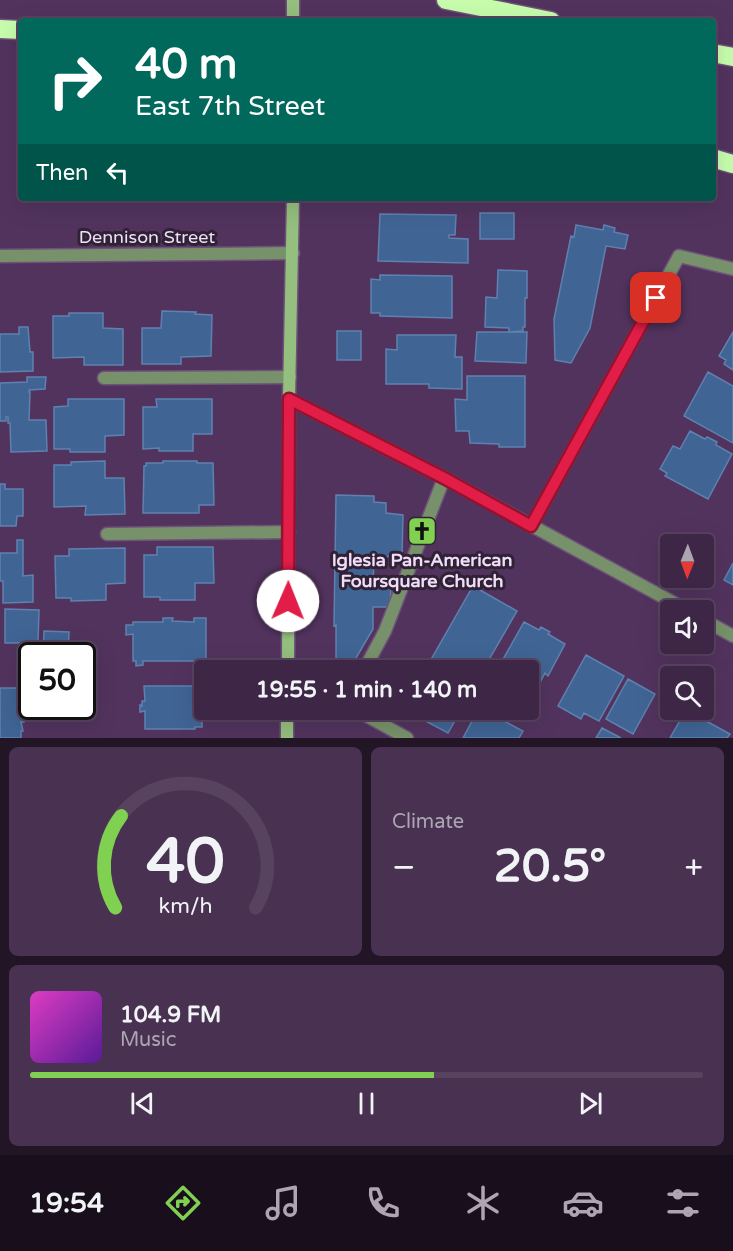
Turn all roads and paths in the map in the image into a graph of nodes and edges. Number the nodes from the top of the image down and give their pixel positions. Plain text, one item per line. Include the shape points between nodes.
1 (293, 0) edge
2 (447, 0) edge
3 (293, 18) edge
4 (535, 18) edge
5 (0, 28) edge
6 (18, 30) edge
7 (716, 54) edge
8 (733, 57) edge
9 (716, 159) edge
10 (733, 164) edge
11 (293, 201) edge
12 (293, 253) junction
13 (0, 256) edge
14 (733, 268) edge
15 (290, 377) junction
16 (104, 378) dead end
17 (289, 399) junction
18 (444, 478) junction
19 (531, 526) junction
20 (289, 532) junction
21 (106, 534) dead end
22 (668, 600) edge
23 (714, 626) edge
24 (733, 636) edge
25 (288, 660) edge
26 (369, 660) edge
27 (287, 720) edge
28 (374, 720) edge
29 (287, 738) edge
30 (407, 738) edge

1 - 3 main road
2 - 4 highway
5 - 6 highway
7 - 8 highway
9 - 10 highway
11 - 12 main road
12 - 13 street, Dennison Street
12 - 15 main road
14 - 19 street via 679,256
15 - 16 street
15 - 17 main road
17 - 18 street
17 - 20 main road
18 - 19 street
18 - 26 street via 385,631
19 - 22 street
20 - 21 street
20 - 25 main road
23 - 24 street
27 - 29 main road
28 - 30 street

